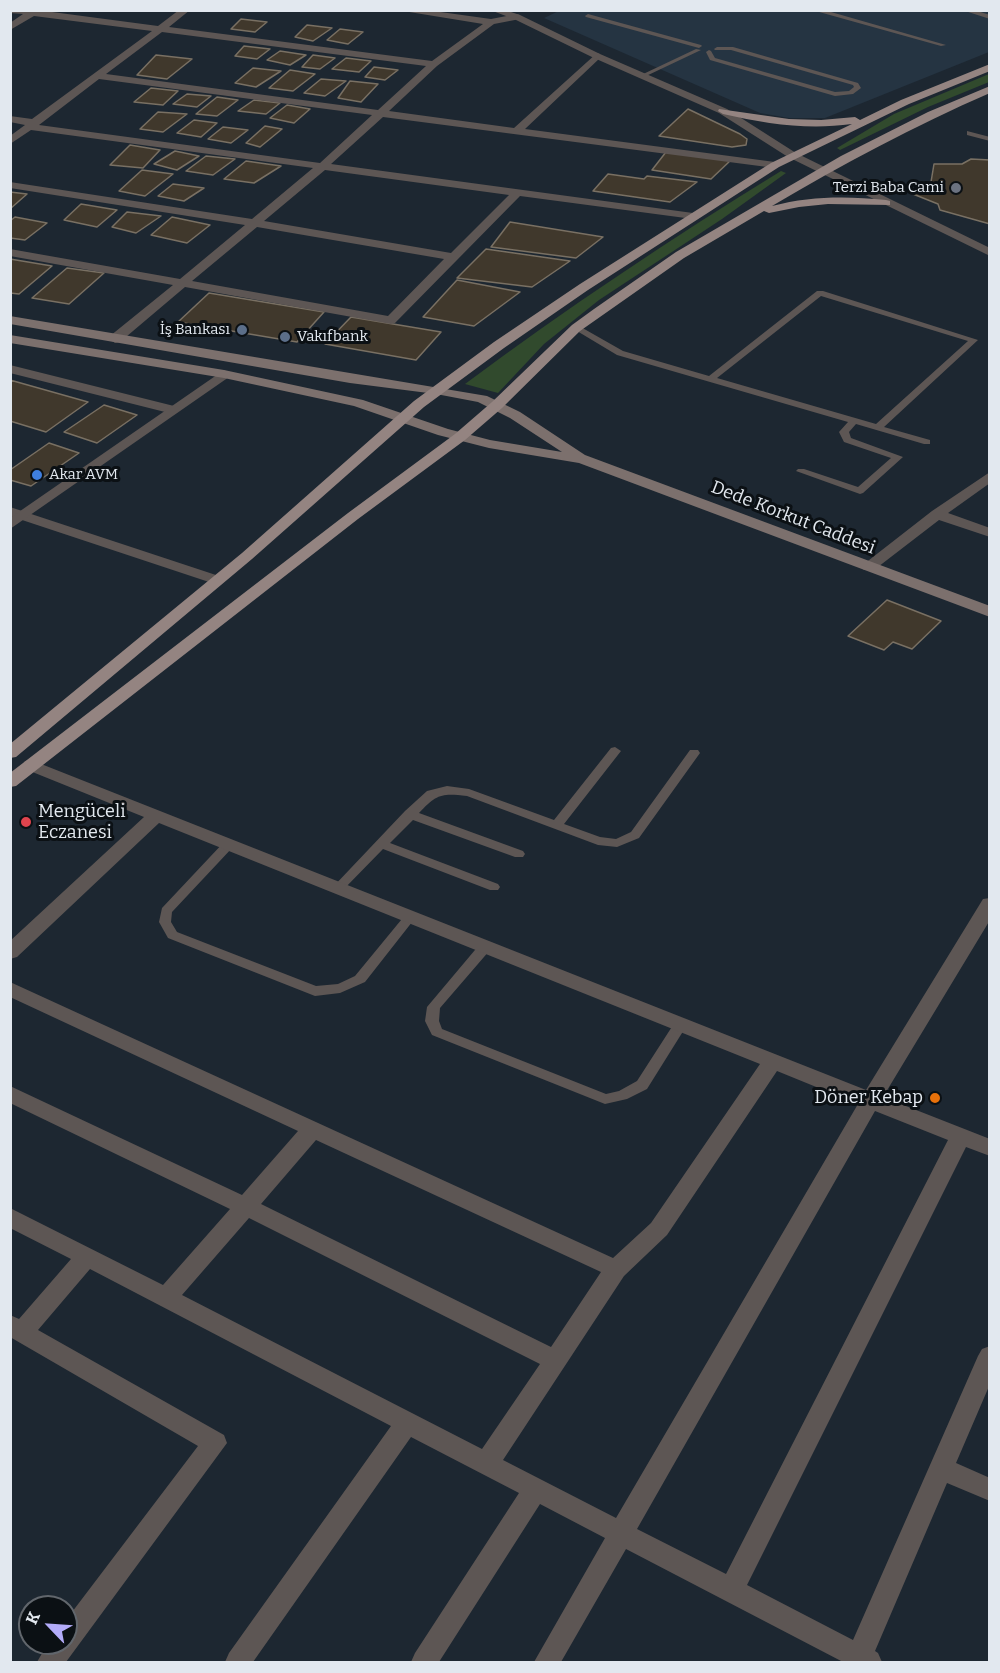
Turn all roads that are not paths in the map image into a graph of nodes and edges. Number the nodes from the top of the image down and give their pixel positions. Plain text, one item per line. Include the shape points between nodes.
1 (11, 10) edge
2 (186, 10) edge
3 (401, 10) edge
4 (531, 10) edge
5 (815, 10) edge
6 (965, 10) edge
7 (32, 13) junction
8 (492, 16) edge
9 (588, 16) dead end
10 (517, 17) junction
11 (990, 17) edge
12 (10, 27) edge
13 (160, 29) junction
14 (943, 45) dead end
15 (717, 49) junction
16 (703, 50) junction
17 (597, 56) junction
18 (434, 64) junction
19 (990, 67) edge
20 (99, 76) junction
21 (647, 78) junction
22 (990, 89) edge
23 (723, 111) junction
24 (382, 112) junction
25 (877, 116) junction
26 (10, 120) edge
27 (33, 125) junction
28 (518, 130) junction
29 (970, 133) dead end
30 (990, 139) edge
31 (10, 141) edge
32 (792, 155) junction
33 (324, 165) junction
34 (775, 165) junction
35 (822, 171) junction
36 (10, 185) edge
37 (517, 193) junction
38 (886, 203) junction
39 (693, 216) junction
40 (736, 221) junction
41 (254, 223) junction
42 (10, 252) edge
43 (990, 253) edge
44 (453, 257) junction
45 (181, 284) junction
46 (10, 320) edge
47 (576, 328) junction
48 (10, 339) edge
49 (115, 339) junction
50 (10, 369) edge
51 (224, 374) junction
52 (709, 380) junction
53 (436, 390) junction
54 (497, 405) junction
55 (173, 410) junction
56 (403, 418) junction
57 (854, 421) junction
58 (877, 428) junction
59 (460, 437) junction
60 (927, 442) dead end
61 (582, 459) junction
62 (801, 471) dead end
63 (990, 476) edge
64 (17, 513) edge
65 (937, 514) junction
66 (10, 525) edge
67 (990, 532) edge
68 (869, 567) junction
69 (217, 580) junction
70 (990, 612) edge
71 (615, 751) dead end
72 (10, 753) edge
73 (694, 753) dead end
74 (31, 765) junction
75 (10, 782) edge
76 (409, 814) junction
77 (157, 815) junction
78 (557, 825) junction
79 (229, 844) junction
80 (381, 844) junction
81 (519, 854) dead end
82 (494, 887) dead end
83 (338, 888) junction
84 (990, 904) edge
85 (410, 917) junction
86 (484, 947) junction
87 (10, 952) edge
88 (10, 989) edge
89 (680, 1025) junction
90 (772, 1062) junction
91 (10, 1094) edge
92 (870, 1101) junction
93 (314, 1128) junction
94 (960, 1137) junction
95 (990, 1148) edge
96 (246, 1207) junction
97 (10, 1217) edge
98 (87, 1257) junction
99 (616, 1269) junction
100 (166, 1298) junction
101 (17, 1328) edge
102 (990, 1356) edge
103 (554, 1360) junction
104 (407, 1423) junction
105 (486, 1464) junction
106 (941, 1468) junction
107 (535, 1490) junction
108 (990, 1490) edge
109 (620, 1534) junction
110 (731, 1591) junction
111 (78, 1625) edge
112 (864, 1660) edge
113 (238, 1662) edge
114 (424, 1662) edge
115 (548, 1662) edge

1 - 7 street
2 - 13 street
3 - 8 street
4 - 10 street
5 - 14 lane
6 - 11 lane
7 - 12 street
7 - 13 street
8 - 10 street
8 - 18 street
9 - 16 lane
10 - 17 street
13 - 18 street
13 - 20 street
15 - 16 lane
15 - 16 lane via 707,45
15 - 16 lane via 731,48 856,84 858,88 836,94 712,59
16 - 21 lane
17 - 21 street
17 - 28 street
18 - 24 street
19 - 25 main road
20 - 24 street
20 - 27 street
21 - 23 street
22 - 35 main road via 923,118
23 - 25 main road via 788,124
23 - 32 street
24 - 28 street
24 - 33 street
25 - 32 main road
26 - 27 street
27 - 31 street
27 - 33 street
28 - 34 street
29 - 30 lane
32 - 34 main road
32 - 35 street
33 - 37 street
33 - 41 street
34 - 39 main road
35 - 38 street
35 - 40 main road
36 - 41 street
37 - 39 street
37 - 44 street
38 - 40 main road via 847,200 788,204
38 - 43 street
39 - 53 main road
40 - 47 main road
41 - 44 street
41 - 45 street
42 - 45 street
44 - 45 street via 391,320
45 - 49 street
46 - 49 main road, Dede Korkut Caddesi
47 - 52 lane via 620,353
47 - 54 main road
48 - 51 main road, Dede Korkut Caddesi
49 - 53 main road, Dede Korkut Caddesi
50 - 55 street
51 - 55 street
51 - 56 main road, Dede Korkut Caddesi via 358,403
52 - 57 lane
52 - 58 lane via 820,293 974,340
53 - 54 main road, Dede Korkut Caddesi
53 - 56 main road
54 - 59 main road
54 - 61 main road, Dede Korkut Caddesi
55 - 64 street
56 - 59 main road, Dede Korkut Caddesi
56 - 69 main road
57 - 58 lane
57 - 62 lane via 844,432 847,440 897,457 860,491
58 - 60 lane
59 - 61 main road, Dede Korkut Caddesi
59 - 74 main road
61 - 68 main road, Dede Korkut Caddesi
63 - 65 street
64 - 66 street
64 - 69 street
65 - 67 street
65 - 68 street
68 - 70 main road, Dede Korkut Caddesi
69 - 72 main road
71 - 78 lane
73 - 78 lane via 635,835 617,843 598,841
74 - 75 main road
74 - 77 street
76 - 78 lane via 431,794 447,790 469,793
76 - 80 lane
76 - 81 lane
77 - 79 street
77 - 87 street
79 - 83 street
79 - 85 lane via 166,911 165,922 172,935 315,990 340,988 360,979
80 - 82 lane
80 - 83 lane
83 - 85 street
84 - 92 street
85 - 86 street
86 - 89 street
86 - 89 lane via 434,1007 432,1021 437,1032 605,1099 642,1085
88 - 93 street
89 - 90 street
90 - 92 street
90 - 99 street via 659,1229
91 - 96 street
92 - 94 street
92 - 109 street
93 - 96 street
93 - 99 street
94 - 95 street
94 - 110 street
96 - 100 street
96 - 103 street
97 - 98 street
98 - 100 street
98 - 101 street
99 - 103 street
100 - 104 street
101 - 111 street via 215,1443
102 - 106 street
103 - 105 street
104 - 105 street
104 - 113 street
105 - 107 street
106 - 108 street
106 - 112 street
107 - 109 street
107 - 114 street
109 - 110 street
109 - 115 street
110 - 112 street

